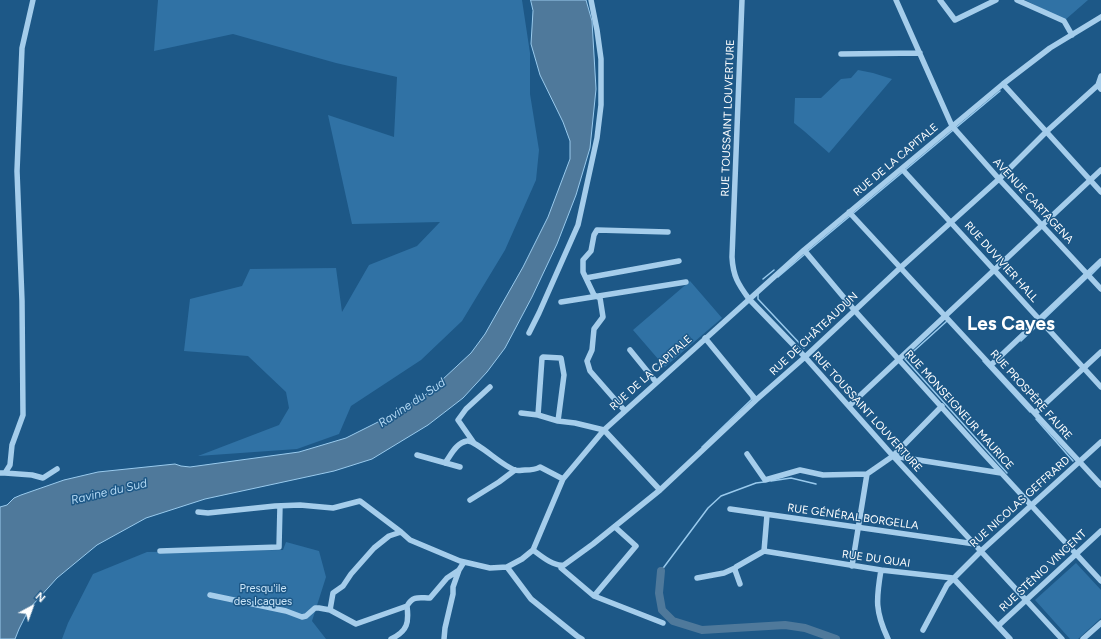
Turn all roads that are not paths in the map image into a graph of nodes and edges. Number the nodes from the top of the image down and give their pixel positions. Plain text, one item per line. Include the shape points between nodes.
1 (33, 0) edge
2 (591, 0) edge
3 (742, 0) edge
4 (896, 0) edge
5 (940, 0) edge
6 (996, 0) edge
7 (1017, 0) edge
8 (1101, 17) edge
9 (1072, 35) junction
10 (920, 53) junction
11 (840, 54) dead end
12 (1101, 76) edge
13 (1002, 84) junction
14 (1099, 87) edge
15 (952, 126) junction
16 (1046, 132) junction
17 (902, 169) junction
18 (1101, 170) edge
19 (998, 179) junction
20 (1090, 180) junction
21 (1101, 192) edge
22 (849, 212) junction
23 (951, 222) junction
24 (1042, 225) junction
25 (668, 232) dead end
26 (804, 250) junction
27 (679, 260) dead end
28 (1101, 261) edge
29 (900, 268) junction
30 (994, 269) junction
31 (1087, 274) junction
32 (586, 278) junction
33 (686, 282) dead end
34 (1101, 289) edge
35 (596, 296) junction
36 (749, 299) junction
37 (561, 302) dead end
38 (855, 310) junction
39 (945, 315) junction
40 (1040, 319) junction
41 (529, 333) dead end
42 (705, 338) junction
43 (630, 350) dead end
44 (1101, 352) edge
45 (805, 357) junction
46 (899, 359) junction
47 (990, 365) junction
48 (1084, 368) junction
49 (656, 382) junction
50 (490, 387) dead end
51 (1101, 387) edge
52 (756, 400) junction
53 (849, 406) junction
54 (942, 406) junction
55 (625, 411) junction
56 (521, 413) dead end
57 (1035, 413) junction
58 (538, 415) junction
59 (558, 421) junction
60 (604, 430) junction
61 (474, 442) junction
62 (1101, 442) edge
63 (747, 454) dead end
64 (417, 455) dead end
65 (893, 456) junction
66 (1079, 462) junction
67 (445, 463) junction
68 (460, 467) dead end
69 (57, 469) dead end
70 (515, 470) junction
71 (2, 473) edge
72 (1001, 473) junction
73 (867, 474) junction
74 (563, 479) junction
75 (1101, 485) edge
76 (660, 490) junction
77 (470, 500) dead end
78 (280, 506) junction
79 (1030, 506) junction
80 (730, 509) dead end
81 (198, 512) dead end
82 (767, 515) junction
83 (615, 527) junction
84 (858, 528) junction
85 (1101, 531) edge
86 (401, 532) junction
87 (975, 544) junction
88 (533, 550) junction
89 (160, 551) dead end
90 (764, 551) junction
91 (981, 551) junction
92 (1076, 554) junction
93 (464, 562) junction
94 (561, 566) junction
95 (852, 566) junction
96 (507, 567) junction
97 (736, 568) junction
98 (459, 570) junction
99 (881, 570) junction
100 (697, 578) dead end
101 (954, 578) junction
102 (1101, 581) edge
103 (740, 584) dead end
104 (210, 595) dead end
105 (594, 596) junction
106 (1026, 600) junction
107 (407, 606) junction
108 (330, 610) junction
109 (663, 623) dead end
110 (1101, 623) edge
111 (998, 626) junction
112 (923, 630) dead end
113 (392, 639) edge
114 (444, 639) edge
115 (582, 639) edge
116 (888, 639) edge
117 (1010, 639) edge
118 (1062, 639) edge
119 (1083, 639) edge

1 - 71 street via 22,48 17,171 22,301 22,415 12,445 10,465
2 - 41 street via 601,59 601,104 597,138 578,225
3 - 36 street, RUE TOUSSAINT LOUVERTURE via 732,257 733,271
4 - 10 street, AVENUE CARTAGENA
5 - 6 street via 955,20
7 - 9 street via 1064,21
8 - 9 street, RUE DE LA CAPITALE
9 - 13 street, RUE DE LA CAPITALE
10 - 11 street
10 - 15 street, AVENUE CARTAGENA
12 - 14 street
13 - 15 street, RUE DE LA CAPITALE
13 - 16 street
14 - 16 street, RUE DE CHÂTEAUDUN
15 - 17 street, RUE DE LA CAPITALE
15 - 19 street, AVENUE CARTAGENA
16 - 19 street, RUE DE CHÂTEAUDUN
16 - 20 street
17 - 22 street, RUE DE LA CAPITALE
17 - 23 street, RUE DUVIVIER HALL
18 - 20 street
19 - 23 street, RUE DE CHÂTEAUDUN
19 - 24 street, AVENUE CARTAGENA
20 - 21 street
20 - 24 street
22 - 26 street, RUE DE LA CAPITALE
22 - 29 street, RUE PROSPÈRE FAURE
23 - 29 street, RUE DE CHÂTEAUDUN
23 - 30 street, RUE DUVIVIER HALL
24 - 30 street
24 - 31 street, AVENUE CARTAGENA
25 - 32 street via 597,230 592,251 583,260 582,272
26 - 36 street, RUE DE LA CAPITALE
26 - 38 street, RUE MONSEIGNEUR MAURICE
27 - 32 street
28 - 31 street
29 - 38 street, RUE DE CHÂTEAUDUN
29 - 39 street, RUE PROSPÈRE FAURE
30 - 39 street
30 - 40 street, RUE DUVIVIER HALL
31 - 34 street, AVENUE CARTAGENA
31 - 40 street
32 - 35 street
33 - 35 street
35 - 37 street
35 - 55 street via 600,298 603,317 594,329 588,367
36 - 42 street, RUE DE LA CAPITALE
36 - 45 street, RUE TOUSSAINT LOUVERTURE
38 - 45 street, RUE DE CHÂTEAUDUN
38 - 46 street, RUE MONSEIGNEUR MAURICE
39 - 46 street
39 - 47 street, RUE PROSPÈRE FAURE
40 - 47 street
40 - 48 street, RUE DUVIVIER HALL
42 - 49 street, RUE DE LA CAPITALE
42 - 52 street
43 - 49 street
44 - 48 street
45 - 52 street, RUE DE CHÂTEAUDUN
45 - 53 street, RUE TOUSSAINT LOUVERTURE
46 - 53 street
46 - 54 street, RUE MONSEIGNEUR MAURICE
47 - 57 street, RUE PROSPÈRE FAURE
48 - 51 street, RUE DUVIVIER HALL
48 - 57 street
49 - 55 street, RUE DE LA CAPITALE
50 - 61 street via 458,420
52 - 76 street, RUE DE CHÂTEAUDUN
53 - 65 street, RUE TOUSSAINT LOUVERTURE
54 - 65 street
54 - 72 street, RUE MONSEIGNEUR MAURICE
55 - 60 street, RUE DE LA CAPITALE
56 - 58 street
57 - 66 street, RUE PROSPÈRE FAURE
58 - 59 street
58 - 59 street via 542,358 561,358 564,375
59 - 60 street
60 - 74 street, RUE DE LA CAPITALE
60 - 76 street
61 - 67 street via 466,441 456,447
61 - 70 street via 490,456
62 - 66 street, RUE NICOLAS GEFFRARD
63 - 73 street via 765,480 800,470 823,475
64 - 67 street
65 - 72 street
65 - 73 street
65 - 87 street, RUE TOUSSAINT LOUVERTURE
66 - 75 street, RUE PROSPÈRE FAURE
66 - 79 street, RUE NICOLAS GEFFRARD
67 - 68 street
69 - 71 street via 43,478
70 - 74 street via 536,470 540,467
70 - 77 street
72 - 79 street, RUE MONSEIGNEUR MAURICE
73 - 84 street
74 - 88 street, RUE DE LA CAPITALE
76 - 83 street, RUE DE CHÂTEAUDUN
78 - 81 street
78 - 86 street via 333,508 360,501
78 - 89 street via 279,547
79 - 91 street, RUE NICOLAS GEFFRARD
79 - 92 street, RUE MONSEIGNEUR MAURICE
80 - 82 street, RUE GÉNÉRAL BORGELLA
82 - 84 street, RUE GÉNÉRAL BORGELLA
82 - 90 street
83 - 94 street, RUE DE CHÂTEAUDUN
83 - 105 street via 636,546
84 - 87 street, RUE GÉNÉRAL BORGELLA
84 - 95 street
85 - 92 street, RUE STÉNIO VINCENT
86 - 93 street via 410,540
86 - 108 street via 389,536 374,548 343,586 333,593
87 - 91 street, RUE TOUSSAINT LOUVERTURE
88 - 94 street
88 - 96 street
90 - 95 street, RUE DU QUAI
90 - 97 street
91 - 101 street, RUE NICOLAS GEFFRARD
91 - 106 street, RUE TOUSSAINT LOUVERTURE
92 - 102 street, RUE MONSEIGNEUR MAURICE
92 - 106 street, RUE STÉNIO VINCENT
93 - 96 street via 490,568
93 - 98 street
94 - 105 street
95 - 99 street, RUE DU QUAI
96 - 115 street via 531,599
97 - 100 street
97 - 103 street
98 - 107 street via 447,578 433,596 415,598
98 - 114 street via 453,587
99 - 101 street, RUE DU QUAI
99 - 116 street via 877,610
101 - 111 street
101 - 112 street, RUE NICOLAS GEFFRARD via 947,585
104 - 108 street via 302,616 316,608
105 - 109 street
106 - 111 street, RUE STÉNIO VINCENT
106 - 118 street, RUE TOUSSAINT LOUVERTURE
107 - 108 street via 356,624
107 - 113 street via 409,614 406,627
110 - 119 street
111 - 117 street

